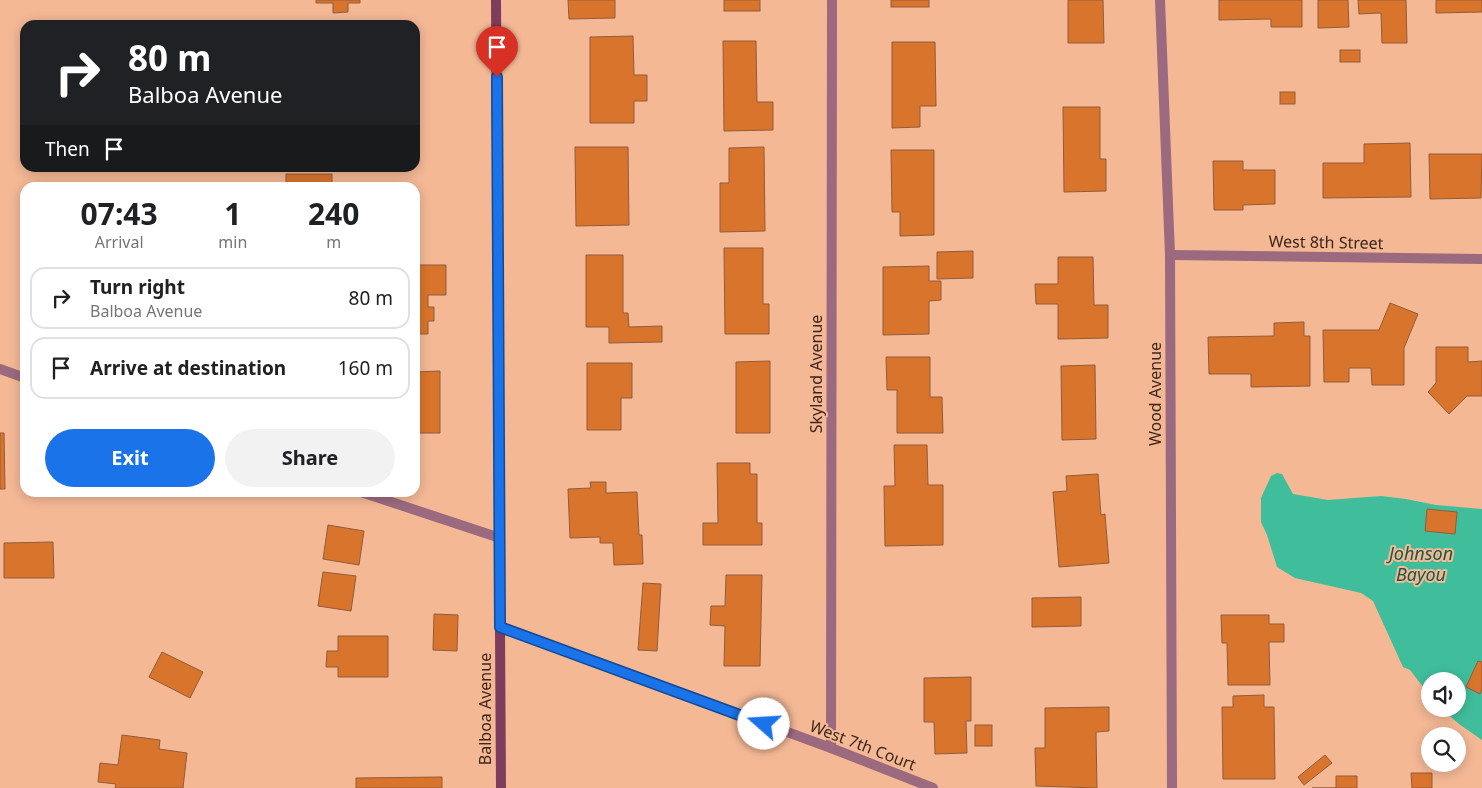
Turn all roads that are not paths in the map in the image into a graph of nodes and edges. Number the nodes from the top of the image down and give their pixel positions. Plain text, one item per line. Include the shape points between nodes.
1 (496, 0) edge
2 (832, 0) edge
3 (1160, 0) edge
4 (1170, 255) junction
5 (1482, 259) edge
6 (0, 369) edge
7 (20, 376) edge
8 (376, 497) edge
9 (500, 538) junction
10 (500, 627) junction
11 (831, 748) junction
12 (501, 788) edge
13 (933, 788) edge
14 (1172, 788) edge

1 - 9 street, Balboa Avenue
2 - 11 street, Skyland Avenue
3 - 4 street, Wood Avenue
4 - 5 street, West 8th Street
4 - 14 street, Wood Avenue
6 - 7 street
8 - 9 street
9 - 10 street, Balboa Avenue
10 - 11 street, West 7th Court
10 - 12 street, Balboa Avenue
11 - 13 street, West 7th Court

